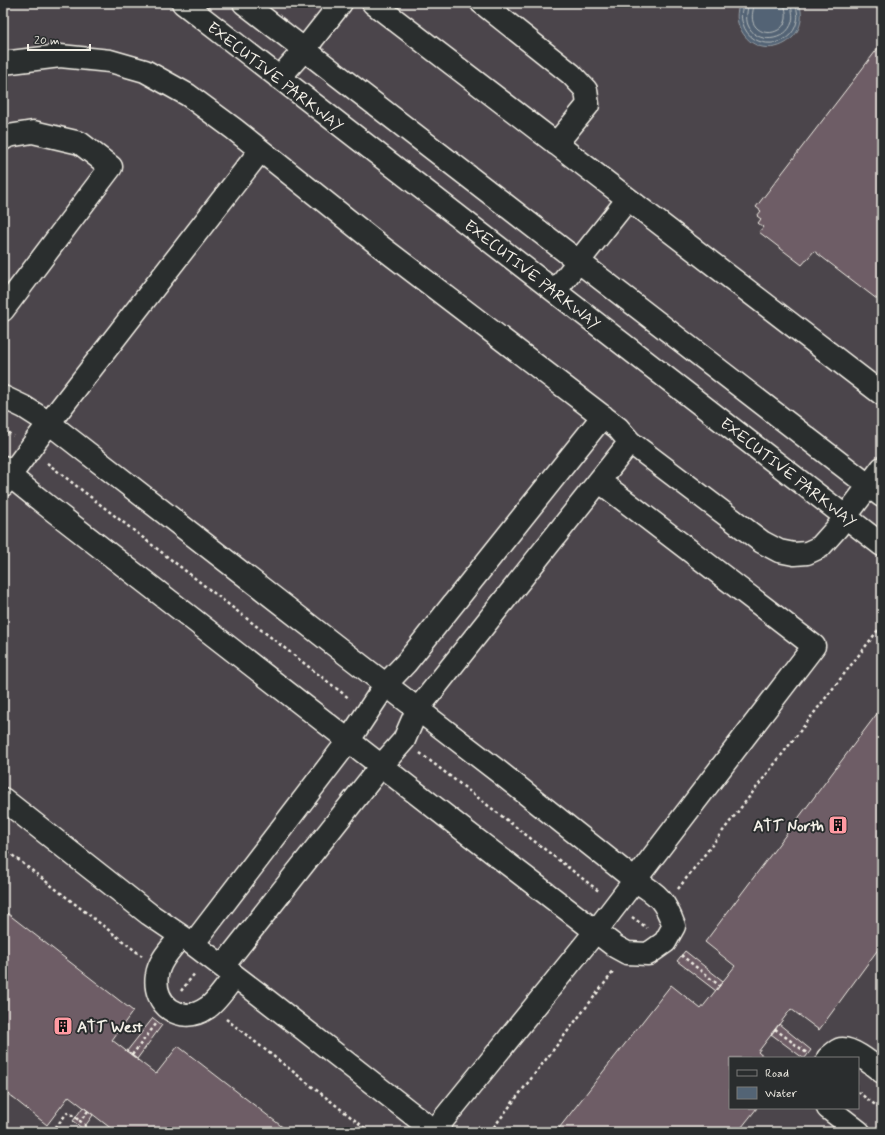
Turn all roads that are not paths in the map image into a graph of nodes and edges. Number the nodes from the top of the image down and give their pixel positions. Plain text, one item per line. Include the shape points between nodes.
1 (183, 3) edge
2 (244, 3) edge
3 (341, 3) edge
4 (373, 3) edge
5 (482, 3) edge
6 (304, 50) junction
7 (3, 63) edge
8 (279, 78) junction
9 (3, 139) edge
10 (556, 144) junction
11 (260, 151) junction
12 (628, 199) junction
13 (579, 262) junction
14 (555, 291) junction
15 (3, 310) edge
16 (882, 394) edge
17 (3, 397) edge
18 (602, 416) junction
19 (49, 423) junction
20 (630, 442) junction
21 (882, 468) edge
22 (6, 476) edge
23 (599, 481) junction
24 (875, 491) edge
25 (845, 517) junction
26 (882, 545) edge
27 (386, 684) junction
28 (417, 710) junction
29 (349, 740) junction
30 (381, 766) junction
31 (3, 799) edge
32 (636, 880) junction
33 (596, 932) junction
34 (187, 940) junction
35 (229, 971) junction
36 (829, 1057) edge
37 (882, 1072) edge
38 (829, 1109) edge
39 (859, 1132) edge

1 - 8 street, EXECUTIVE PARKWAY
2 - 6 street
3 - 6 street
4 - 10 street
5 - 10 street via 570,74 586,90 588,105
6 - 8 street
6 - 13 street
7 - 11 street via 60,56 110,61 145,71 188,95
8 - 14 street, EXECUTIVE PARKWAY
9 - 15 street via 33,132 80,144 111,168
10 - 12 street
11 - 18 street via 384,250
11 - 19 street
12 - 13 street
12 - 16 street
13 - 14 street
13 - 24 street
14 - 25 street, EXECUTIVE PARKWAY
17 - 19 street
18 - 20 street via 618,428
18 - 27 street via 406,663
19 - 22 street
19 - 27 street
20 - 23 street
20 - 25 street via 762,542 779,551 807,553 820,547
21 - 24 street
22 - 29 street
23 - 28 street
23 - 32 street via 814,646
24 - 25 street
25 - 26 street, EXECUTIVE PARKWAY
27 - 28 street
27 - 29 street
28 - 30 street via 404,740
28 - 32 street via 476,753
29 - 30 street
29 - 34 street
30 - 33 street
30 - 35 street
31 - 34 street via 149,914
32 - 33 street
32 - 33 street via 661,898 669,911 674,926 671,950 648,954 627,953
33 - 35 street via 434,1131
34 - 35 street
34 - 35 street via 162,960 157,974 156,989 161,1002 173,1012 197,1013 208,1008
36 - 37 street via 842,1049 859,1055
38 - 39 street

